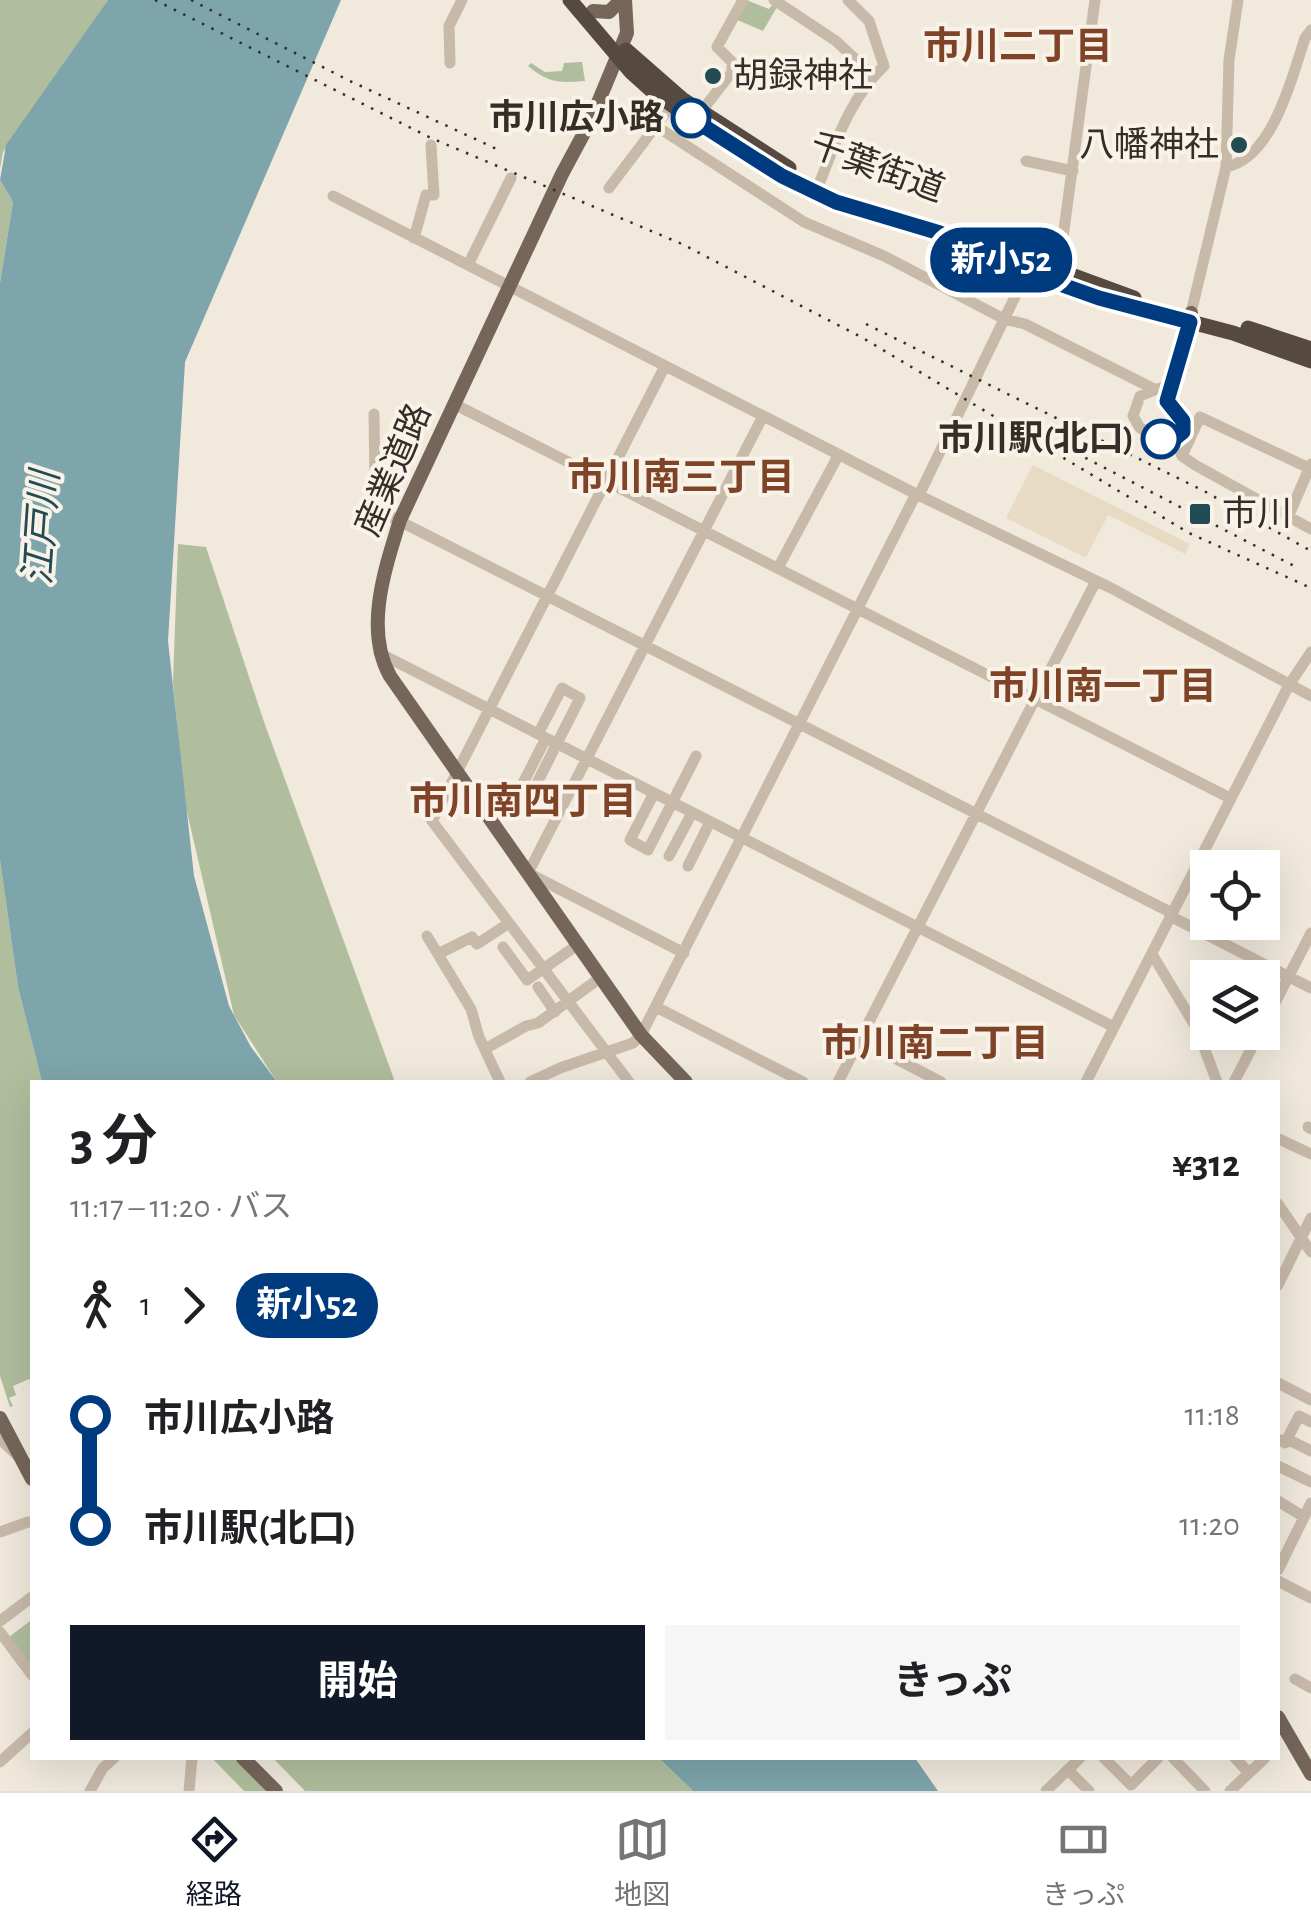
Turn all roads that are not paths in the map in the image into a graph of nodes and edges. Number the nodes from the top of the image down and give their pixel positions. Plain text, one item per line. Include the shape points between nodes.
1 (462, 0) edge
2 (570, 0) edge
3 (623, 0) edge
4 (743, 0) edge
5 (774, 0) edge
6 (848, 0) edge
7 (1095, 0) edge
8 (1238, 0) edge
9 (588, 6) edge
10 (1311, 30) edge
11 (620, 51) junction
12 (450, 63) dead end
13 (873, 76) junction
14 (599, 102) junction
15 (672, 106) junction
16 (701, 112) junction
17 (653, 128) junction
18 (431, 145) dead end
19 (1026, 161) dead end
20 (1226, 166) junction
21 (1073, 171) junction
22 (511, 178) dead end
23 (820, 184) junction
24 (608, 188) dead end
25 (333, 196) dead end
26 (414, 238) junction
27 (468, 265) junction
28 (1026, 272) junction
29 (1057, 277) junction
30 (511, 287) junction
31 (1190, 318) junction
32 (1004, 319) junction
33 (1311, 349) edge
34 (1311, 361) edge
35 (666, 366) junction
36 (1170, 384) junction
37 (1154, 389) junction
38 (454, 404) junction
39 (374, 414) dead end
40 (763, 416) junction
41 (1175, 439) junction
42 (839, 454) junction
43 (1182, 456) junction
44 (1310, 466) edge
45 (605, 480) junction
46 (917, 494) junction
47 (1289, 515) junction
48 (400, 520) junction
49 (1311, 529) edge
50 (703, 530) junction
51 (778, 568) junction
52 (1096, 581) junction
53 (547, 595) junction
54 (858, 610) junction
55 (645, 644) junction
56 (1311, 652) edge
57 (379, 653) junction
58 (1289, 685) junction
59 (1311, 696) edge
60 (1035, 701) junction
61 (489, 710) junction
62 (800, 724) junction
63 (547, 739) junction
64 (696, 756) dead end
65 (587, 759) junction
66 (458, 770) junction
67 (533, 790) dead end
68 (518, 793) dead end
69 (654, 793) junction
70 (1230, 798) junction
71 (672, 802) junction
72 (692, 812) junction
73 (976, 813) junction
74 (710, 822) junction
75 (742, 838) junction
76 (669, 856) dead end
77 (688, 866) dead end
78 (528, 873) junction
79 (1171, 914) junction
80 (509, 924) junction
81 (918, 927) junction
82 (1311, 933) edge
83 (427, 936) dead end
84 (576, 946) junction
85 (504, 947) dead end
86 (684, 953) junction
87 (438, 954) junction
88 (1152, 954) junction
89 (543, 968) junction
90 (1289, 977) junction
91 (600, 978) junction
92 (538, 988) dead end
93 (1311, 988) edge
94 (1280, 994) edge
95 (569, 1003) junction
96 (656, 1007) junction
97 (555, 1012) junction
98 (1114, 1027) junction
99 (641, 1036) junction
100 (860, 1040) junction
101 (485, 1049) junction
102 (1251, 1050) edge
103 (606, 1052) junction
104 (499, 1080) edge
105 (534, 1080) edge
106 (627, 1080) edge
107 (684, 1080) edge
108 (800, 1080) edge
109 (839, 1080) edge
110 (937, 1080) edge
111 (1087, 1080) edge
112 (1215, 1080) edge
113 (1235, 1080) edge
114 (1280, 1139) edge
115 (1311, 1154) edge
116 (1280, 1207) edge
117 (1311, 1218) edge
118 (1301, 1239) junction
119 (1311, 1252) edge
120 (1283, 1260) edge
121 (1280, 1384) edge
122 (1310, 1397) edge
123 (0, 1418) edge
124 (1311, 1422) edge
125 (0, 1439) edge
126 (1282, 1439) edge
127 (1311, 1451) edge
128 (20, 1458) junction
129 (1280, 1467) edge
130 (30, 1476) edge
131 (1311, 1482) edge
132 (1280, 1502) edge
133 (1311, 1503) edge
134 (28, 1522) dead end
135 (1306, 1522) edge
136 (0, 1532) edge
137 (1280, 1567) edge
138 (1280, 1582) edge
139 (30, 1598) edge
140 (1311, 1598) edge
141 (0, 1621) edge
142 (0, 1632) edge
143 (30, 1671) edge
144 (1295, 1679) dead end
145 (1311, 1688) edge
146 (30, 1735) edge
147 (1283, 1740) edge
148 (192, 1760) edge
149 (246, 1760) edge
150 (1106, 1760) edge
151 (1149, 1760) edge
152 (1174, 1760) edge
153 (1235, 1760) edge
154 (1263, 1760) edge
155 (1074, 1761) edge
156 (0, 1762) edge
157 (99, 1763) edge
158 (1311, 1774) edge
159 (1245, 1776) junction
160 (90, 1791) edge
161 (189, 1791) edge
162 (276, 1791) edge
163 (1046, 1791) edge
164 (1089, 1791) edge
165 (1204, 1791) edge
166 (1230, 1791) edge
167 (1251, 1791) edge

1 - 12 street via 449,26
2 - 11 highway, 千葉街道
3 - 9 main road via 609,12
3 - 11 main road, 産業道路 via 628,24
4 - 16 street via 717,47 732,62 732,72
5 - 13 street via 836,41
6 - 13 street via 870,20 884,66
7 - 21 street
8 - 20 street
9 - 11 highway, 千葉街道
10 - 20 street via 1280,116 1236,165
11 - 14 main road, 産業道路
11 - 15 highway, 千葉街道 via 636,78
11 - 16 highway, 千葉街道
13 - 23 street via 844,123
14 - 17 street
14 - 30 main road, 産業道路
15 - 17 street
15 - 28 highway, 千葉街道 via 809,190 940,233
16 - 23 highway, 千葉街道
17 - 24 street
17 - 32 street via 804,222
18 - 26 street via 434,194 426,196
19 - 21 street
20 - 31 street
21 - 29 street
22 - 27 street
23 - 29 highway, 千葉街道 via 959,229
25 - 26 street
26 - 27 street
27 - 30 street
28 - 29 highway, 千葉街道
28 - 32 street
29 - 31 highway, 千葉街道
30 - 35 street
30 - 38 main road, 産業道路
31 - 33 highway, 千葉街道
31 - 34 highway, 千葉街道
31 - 36 main road
32 - 37 street
32 - 46 street
35 - 40 street
35 - 45 street
36 - 37 street
36 - 41 street via 1168,404 1184,425
37 - 41 street via 1136,402 1135,423 1161,440
38 - 45 street
38 - 48 main road, 産業道路
39 - 48 street via 376,480 368,505
40 - 42 street
40 - 50 street
41 - 43 street
42 - 46 street
42 - 51 street
43 - 44 street via 1200,417
43 - 47 street
44 - 47 street
45 - 50 street
45 - 53 street
46 - 52 street
46 - 54 street
47 - 49 street
48 - 53 street
48 - 57 main road, 産業道路 via 377,621
50 - 51 street
50 - 55 street
51 - 54 street
52 - 58 street
52 - 60 street
53 - 55 street
53 - 61 street
54 - 60 street
54 - 62 street
55 - 62 street
55 - 65 street
56 - 58 street
57 - 61 street
57 - 66 main road
58 - 59 street
58 - 70 street
60 - 70 street
60 - 73 street
61 - 63 street
61 - 66 street
62 - 73 street
62 - 75 street
63 - 65 street
63 - 67 street
63 - 68 street
64 - 71 street
65 - 69 street
65 - 78 street
66 - 78 main road
66 - 80 street via 432,821
69 - 71 street
69 - 71 street via 630,840 648,850
70 - 79 street
71 - 72 street
72 - 74 street
72 - 76 street
73 - 79 street
73 - 81 street
74 - 75 street
74 - 77 street
75 - 81 street
75 - 86 street
78 - 84 main road
78 - 86 street
79 - 88 street
79 - 90 street
80 - 87 street via 477,944 472,937
80 - 89 street
81 - 98 street
81 - 100 street
82 - 90 street
83 - 87 street
84 - 89 street
84 - 91 main road
85 - 89 street via 527,980
86 - 96 street
87 - 101 street via 471,1008
88 - 98 street
88 - 112 street via 1196,1029
89 - 95 street
90 - 93 street
90 - 94 street
91 - 95 street
91 - 99 main road
92 - 97 street
95 - 97 street
95 - 103 street
96 - 99 street
96 - 108 street
97 - 101 street
98 - 111 street
99 - 103 street
99 - 107 main road
100 - 109 street
100 - 110 street
101 - 104 street
102 - 113 street
103 - 105 street
103 - 106 street
114 - 115 street
116 - 118 street
117 - 118 street
118 - 119 street
118 - 120 street
121 - 122 street
123 - 128 main road
124 - 126 street via 1300,1416
125 - 128 street
126 - 127 street
128 - 130 main road
129 - 131 street
132 - 135 street
133 - 135 street
134 - 136 street
135 - 137 street
138 - 140 street
139 - 141 street
142 - 143 street
144 - 145 street
146 - 156 street
147 - 158 main road
148 - 161 street
149 - 162 main road
150 - 151 street via 1130,1785
152 - 165 street
153 - 159 street
154 - 159 street
155 - 163 street
155 - 164 street
157 - 160 street
159 - 166 street
159 - 167 street

